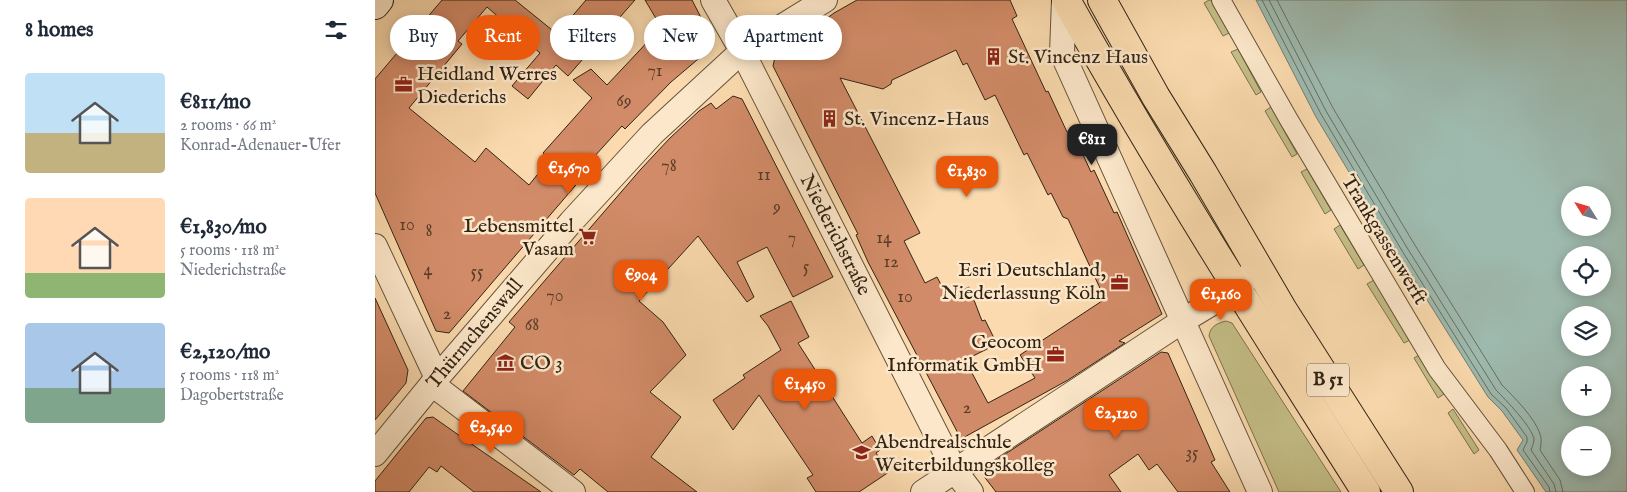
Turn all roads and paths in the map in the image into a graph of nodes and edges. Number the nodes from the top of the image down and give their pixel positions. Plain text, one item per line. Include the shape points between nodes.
1 (379, 0) edge
2 (713, 0) edge
3 (825, 0) edge
4 (1065, 0) edge
5 (1102, 0) edge
6 (1221, 0) edge
7 (375, 5) edge
8 (800, 15) edge
9 (725, 21) edge
10 (731, 60) edge
11 (747, 60) edge
12 (375, 246) edge
13 (1257, 267) junction
14 (1237, 288) junction
15 (1184, 320) junction
16 (434, 381) junction
17 (375, 454) edge
18 (955, 471) junction
19 (573, 492) edge
20 (923, 492) edge
21 (971, 492) edge
22 (1261, 492) edge
23 (1366, 492) edge
24 (1399, 492) edge
25 (1525, 492) edge

1 - 7 main road
2 - 9 street, Niederichstraße
3 - 8 street, Thürmchenswall
4 - 14 main road, B 51 via 1143,136
4 - 15 street via 1062,53
5 - 13 main road, B 51 via 1155,97
6 - 25 street, Trankgassenwerft via 1437,369
10 - 16 street, Thürmchenswall via 645,141
11 - 18 street, Niederichstraße
12 - 16 street
13 - 14 street
13 - 24 main road, B 51
14 - 15 street
14 - 23 main road, B 51
15 - 18 street
15 - 22 street
16 - 17 street, Thürmchenswall
16 - 19 street
18 - 20 street
18 - 21 street, Niederichstraße

